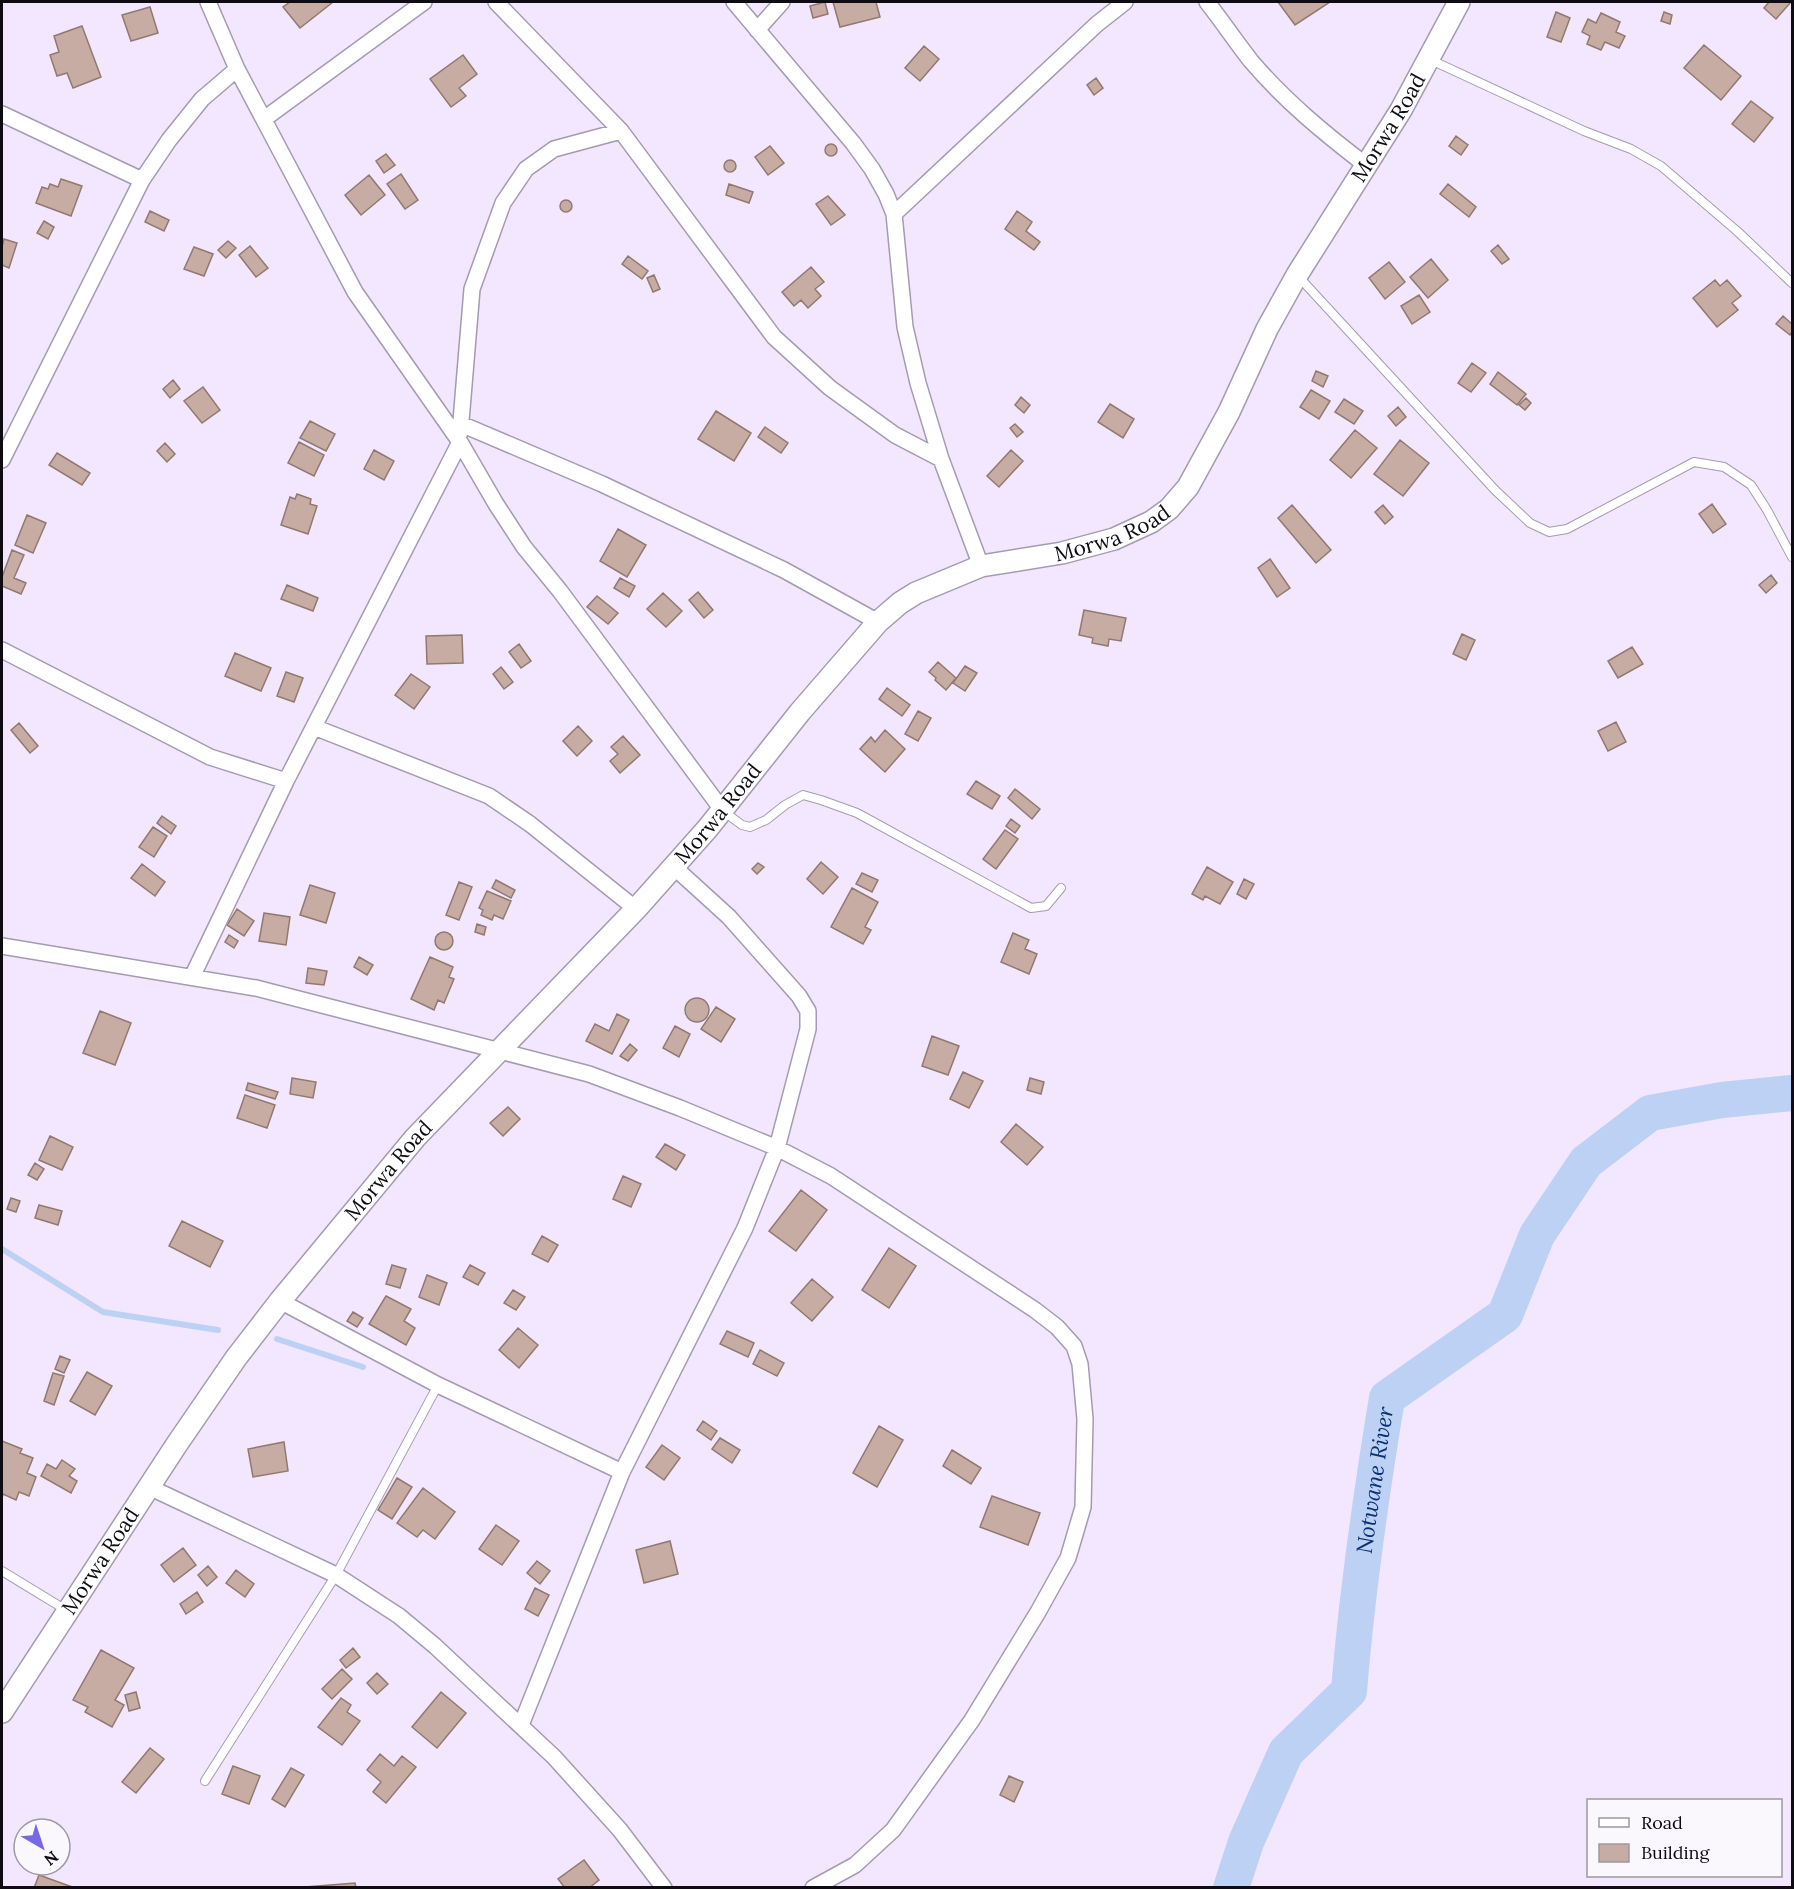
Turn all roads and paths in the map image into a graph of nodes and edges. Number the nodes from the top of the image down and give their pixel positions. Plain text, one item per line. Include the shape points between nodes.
1 (208, 2) edge
2 (424, 2) edge
3 (496, 2) edge
4 (734, 2) edge
5 (782, 2) edge
6 (1125, 2) edge
7 (1207, 2) edge
8 (1460, 2) edge
9 (757, 30) junction
10 (1430, 59) junction
11 (237, 69) junction
12 (2, 114) edge
13 (264, 119) junction
14 (621, 131) junction
15 (1367, 166) junction
16 (142, 180) junction
17 (894, 214) junction
18 (1297, 275) junction
19 (1792, 283) edge
20 (461, 424) junction
21 (460, 442) junction
22 (941, 459) junction
23 (2, 460) edge
24 (1792, 556) edge
25 (981, 566) junction
26 (878, 622) junction
27 (2, 650) edge
28 (314, 727) junction
29 (286, 781) junction
30 (723, 811) junction
31 (674, 867) junction
32 (1061, 888) dead end
33 (636, 909) junction
34 (2, 946) edge
35 (192, 977) junction
36 (498, 1051) junction
37 (777, 1148) junction
38 (280, 1301) junction
39 (438, 1385) junction
40 (622, 1472) junction
41 (149, 1487) junction
42 (2, 1571) edge
43 (336, 1575) junction
44 (67, 1611) junction
45 (2, 1712) edge
46 (522, 1725) junction
47 (205, 1781) dead end
48 (664, 1887) edge
49 (813, 1887) edge

1 - 11 street
2 - 13 street
3 - 14 street
4 - 9 street
5 - 9 street
6 - 17 street
7 - 15 street via 1251,60 1296,107
8 - 10 main road, Morwa Road
9 - 17 street via 853,143 877,178
10 - 15 main road, Morwa Road
10 - 19 lane via 1661,166
11 - 13 street
11 - 16 street via 202,99
12 - 16 street
13 - 21 street via 356,292
14 - 20 street via 554,149 526,169 503,203 472,289
14 - 22 street via 774,337 830,388 895,435
15 - 18 main road, Morwa Road
16 - 23 street
17 - 22 street via 905,327
18 - 24 lane via 1530,523 1549,532 1567,529 1694,462 1724,467 1751,485
18 - 25 main road, Morwa Road via 1207,454 1188,487 1169,509 1150,522 1092,546
20 - 21 street
20 - 26 street via 602,484 784,570
21 - 28 street
21 - 30 street via 524,547
22 - 25 street
25 - 26 main road, Morwa Road via 916,593
26 - 30 main road, Morwa Road via 800,712
27 - 29 street via 210,757
28 - 29 street
28 - 33 street via 489,796
29 - 35 street
30 - 31 main road, Morwa Road
30 - 32 lane via 750,827 803,795 857,813 1031,908 1046,906
31 - 33 main road, Morwa Road
31 - 37 street via 729,916 808,1011 808,1029
33 - 36 main road, Morwa Road
34 - 35 street
35 - 36 street via 256,988
36 - 37 street via 589,1074
36 - 38 main road, Morwa Road via 415,1138
37 - 40 street via 745,1228
37 - 49 street via 831,1176 925,1236 1057,1327 1074,1346 1080,1364 1085,1419 1083,1507 1068,1558 1038,1612 972,1720 893,1830 855,1865
38 - 39 street
38 - 41 main road, Morwa Road via 236,1358
39 - 40 street
39 - 43 lane
40 - 46 street
41 - 43 street
41 - 44 main road, Morwa Road
42 - 44 lane
43 - 46 street via 399,1616
43 - 47 lane
44 - 45 main road, Morwa Road
46 - 48 street via 620,1830

